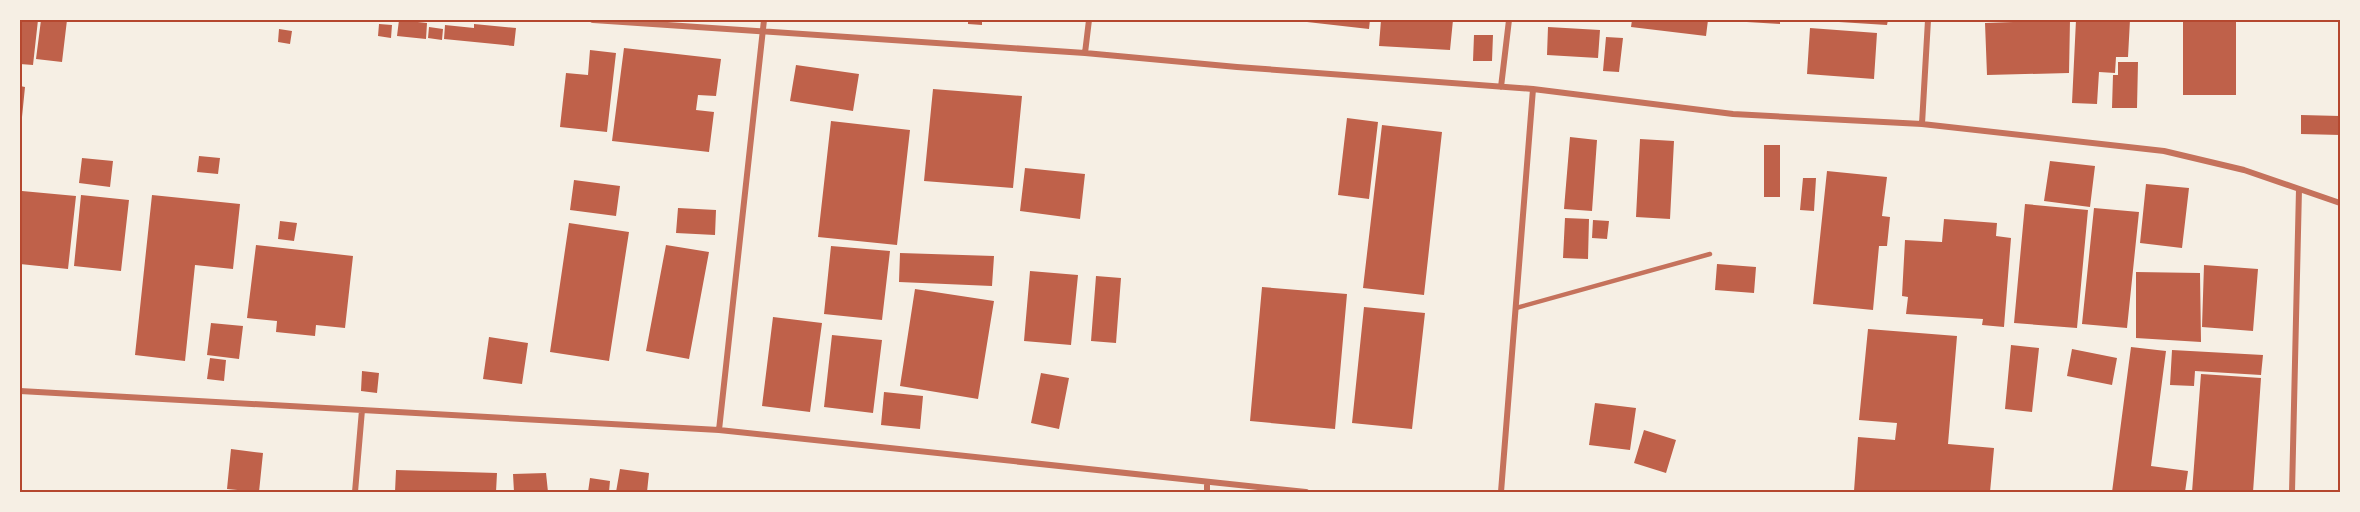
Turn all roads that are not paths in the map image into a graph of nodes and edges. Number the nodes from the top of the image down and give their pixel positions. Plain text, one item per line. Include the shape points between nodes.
1 (593, 20) edge
2 (764, 20) edge
3 (1089, 20) edge
4 (1509, 20) edge
5 (1929, 20) edge
6 (763, 32) junction
7 (1085, 52) junction
8 (1501, 87) junction
9 (1533, 89) junction
10 (1922, 124) junction
11 (2298, 189) junction
12 (2340, 203) edge
13 (1710, 254) dead end
14 (1516, 308) junction
15 (20, 391) edge
16 (362, 410) junction
17 (719, 430) junction
18 (1208, 483) junction
19 (355, 492) edge
20 (1207, 492) edge
21 (1306, 492) edge
22 (1501, 492) edge
23 (2292, 492) edge

1 - 6 street
2 - 6 street
3 - 7 street
4 - 8 street
5 - 10 street
6 - 7 street
6 - 17 street
7 - 8 street
8 - 9 street
9 - 10 street via 1732,114
9 - 14 street
10 - 11 street via 2164,152 2244,170
11 - 12 street
11 - 23 street
13 - 14 lane
14 - 22 street
15 - 16 street
16 - 17 street
16 - 19 street
17 - 18 street
18 - 20 street
18 - 21 street

